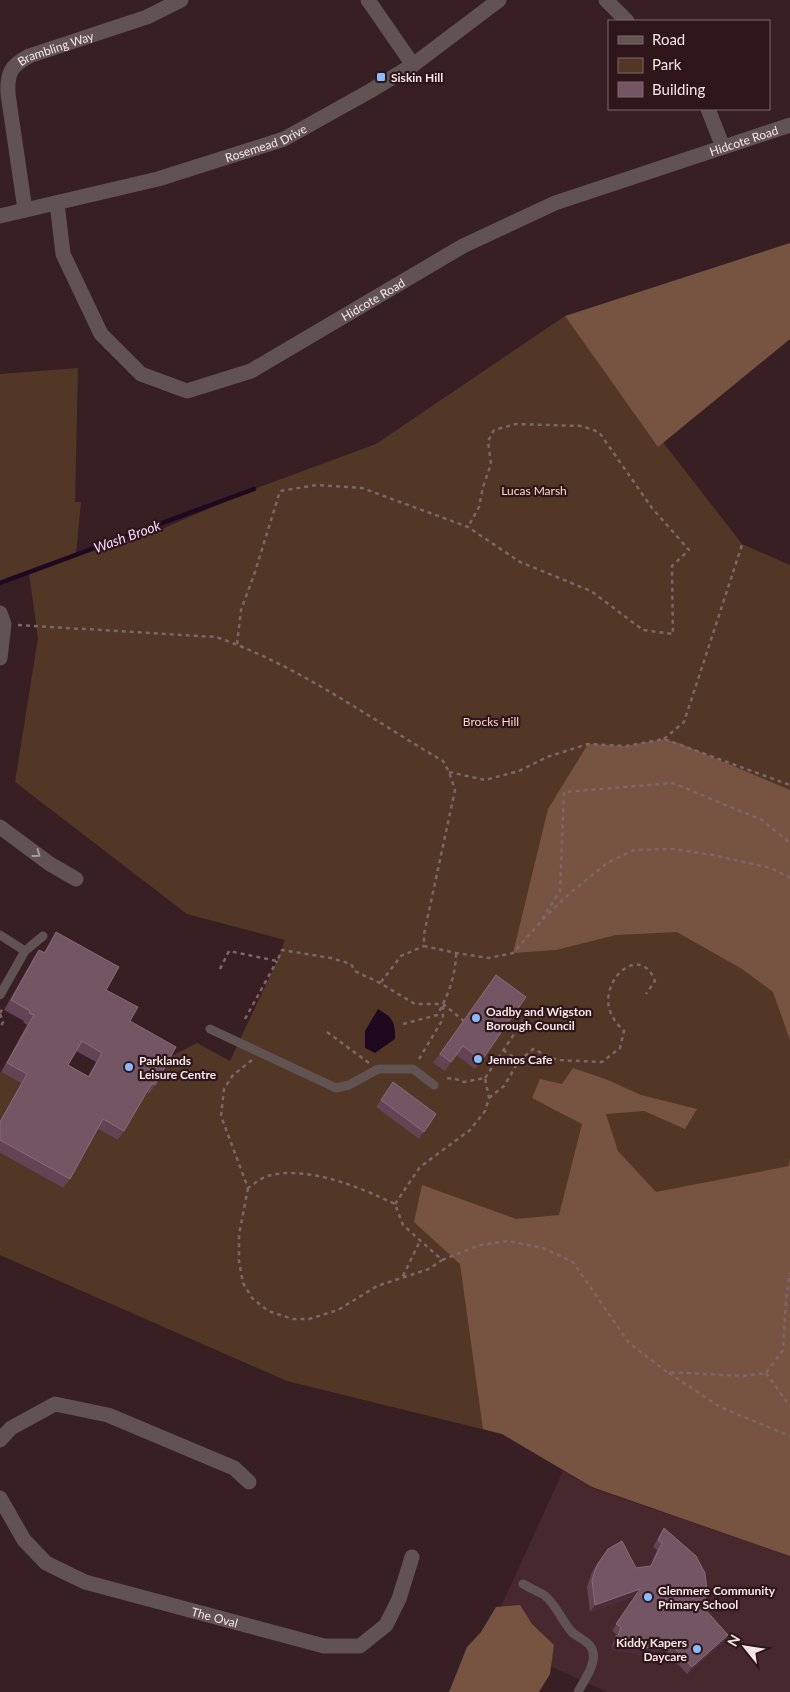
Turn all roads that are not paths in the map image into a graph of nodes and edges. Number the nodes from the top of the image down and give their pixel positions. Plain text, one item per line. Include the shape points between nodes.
1 (181, 0) edge
2 (368, 0) edge
3 (499, 0) edge
4 (606, 0) edge
5 (626, 20) edge
6 (413, 65) junction
7 (708, 110) edge
8 (790, 125) edge
9 (723, 148) junction
10 (57, 203) junction
11 (25, 210) junction
12 (0, 216) edge
13 (2, 618) edge
14 (0, 658) edge
15 (0, 827) edge
16 (76, 879) dead end
17 (0, 935) edge
18 (43, 936) dead end
19 (25, 951) junction
20 (0, 995) edge
21 (210, 1029) dead end
22 (434, 1085) road end
23 (0, 1440) edge
24 (249, 1482) dead end
25 (0, 1498) edge
26 (412, 1557) dead end
27 (524, 1584) dead end
28 (578, 1692) edge

1 - 11 street, Brambling Way via 147,16 29,56 11,70 8,94
2 - 6 street
3 - 6 street, Rosemead Drive
4 - 5 street
6 - 10 street, Rosemead Drive via 284,138 158,179
7 - 9 street
8 - 9 street, Hidcote Road
9 - 10 street, Hidcote Road via 555,203 463,246 251,371 187,391 141,374 101,334 63,254
10 - 11 street, Rosemead Drive
11 - 12 street, Rosemead Drive
13 - 14 street
15 -> 16 street
17 - 19 lane
18 - 19 lane
19 - 20 lane
21 - 22 lane via 336,1088 349,1086 378,1069 413,1069
23 - 24 street via 11,1428 55,1404 108,1415 234,1468
25 - 26 street, The Oval via 24,1540 46,1563 85,1582 324,1646 360,1646 386,1625 399,1599
27 - 28 lane via 544,1596 562,1621 592,1649 593,1663

